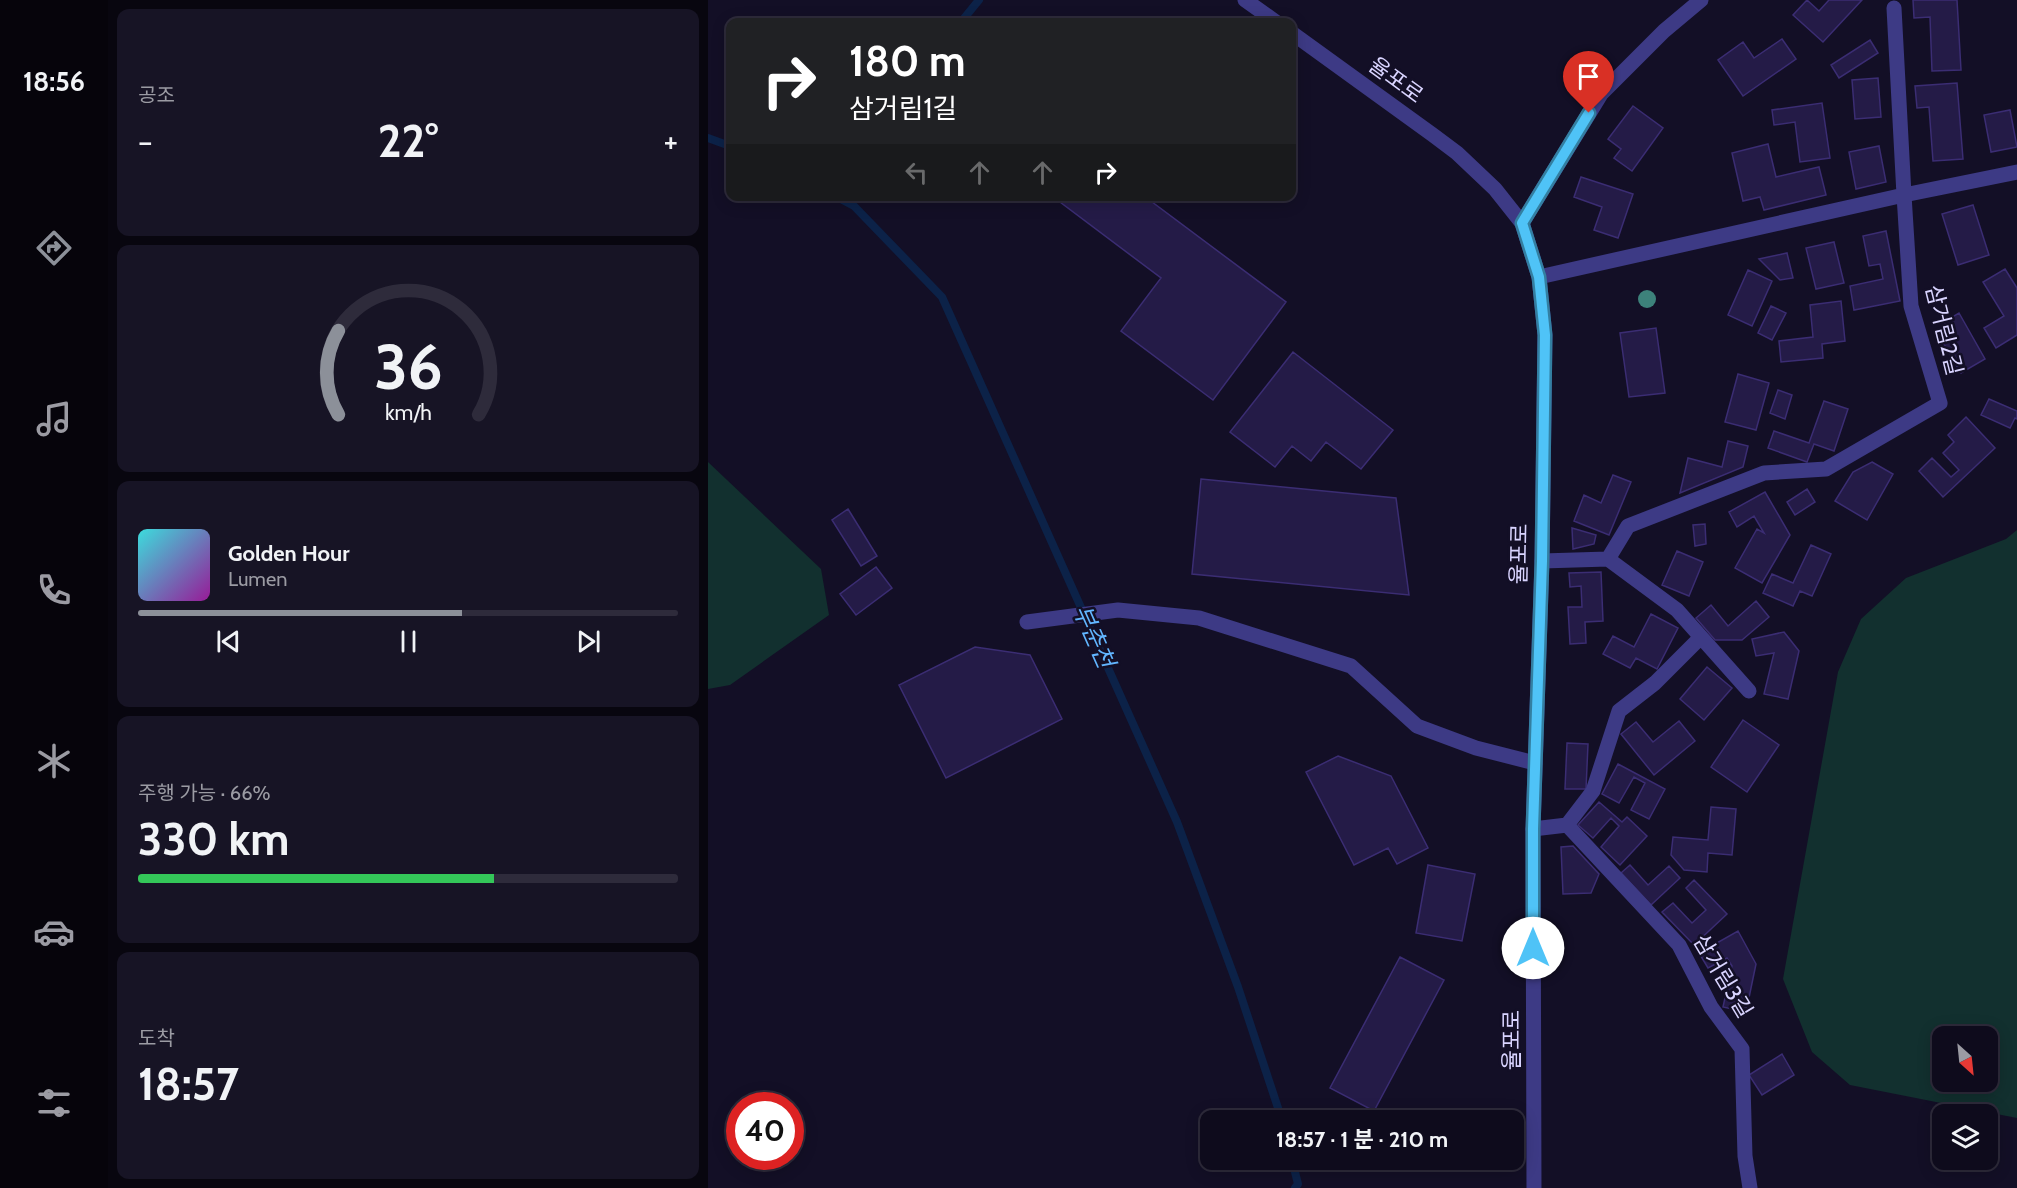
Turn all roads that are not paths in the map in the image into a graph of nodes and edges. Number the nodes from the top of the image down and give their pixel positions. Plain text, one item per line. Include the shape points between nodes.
1 (1245, 0) edge
2 (1701, 0) edge
3 (1894, 8) dead end
4 (1270, 18) edge
5 (1296, 36) edge
6 (2017, 172) edge
7 (1904, 195) junction
8 (1522, 223) junction
9 (1539, 277) junction
10 (1608, 560) junction
11 (1542, 561) junction
12 (1027, 622) dead end
13 (1701, 637) junction
14 (1749, 691) dead end
15 (1535, 763) junction
16 (1567, 825) junction
17 (1533, 829) junction
18 (1534, 1188) edge
19 (1750, 1188) edge

1 - 4 street
2 - 8 street via 1601,94
3 - 7 street
5 - 8 street, 율포로 via 1457,153 1495,189
6 - 7 street
7 - 9 street
7 - 10 street, 삼거림2길 via 1911,306 1940,403 1826,469 1764,473 1628,526
8 - 9 street, 율포로
9 - 11 street, 율포로 via 1545,335
10 - 11 street
10 - 13 street via 1677,610
11 - 15 street, 율포로
12 - 15 street via 1118,610 1198,618 1351,666 1417,726 1476,748
13 - 14 street
13 - 16 street via 1655,683 1619,711 1593,791
15 - 17 street, 율포로
16 - 17 street
16 - 19 street, 삼거림3길 via 1679,945 1711,1007 1742,1049 1745,1156
17 - 18 street, 율포로

